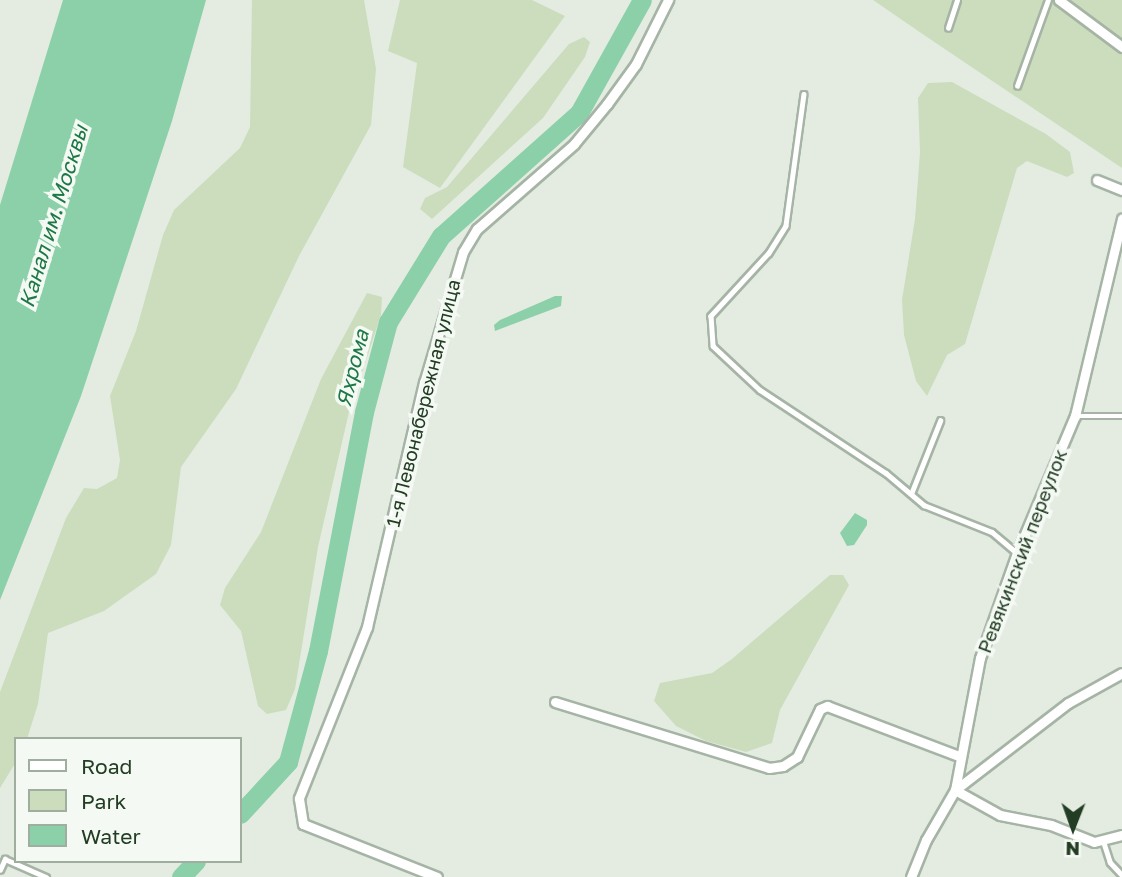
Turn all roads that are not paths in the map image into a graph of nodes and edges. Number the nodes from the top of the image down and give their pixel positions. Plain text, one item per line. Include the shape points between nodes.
1 (668, 0) edge
2 (957, 0) edge
3 (1048, 0) edge
4 (1059, 0) edge
5 (948, 28) dead end
6 (1122, 47) edge
7 (1017, 86) dead end
8 (804, 94) dead end
9 (1097, 180) dead end
10 (1122, 190) edge
11 (1122, 219) edge
12 (1075, 416) junction
13 (1122, 416) edge
14 (940, 421) dead end
15 (911, 495) junction
16 (1017, 553) junction
17 (1122, 673) edge
18 (555, 702) dead end
19 (961, 757) junction
20 (955, 790) junction
21 (1122, 835) edge
22 (1104, 843) junction
23 (14, 863) edge
24 (14, 863) edge
25 (0, 870) edge
26 (1122, 875) edge
27 (46, 877) edge
28 (437, 877) edge
29 (911, 877) edge

1 - 28 street, 1-я Левонабережная улица via 636,64 607,104 573,144 477,229 463,252 424,383 367,627 299,798 303,824
2 - 5 lane
3 - 7 lane
4 - 6 street
8 - 15 lane via 786,226 769,253 716,308 709,335 719,356 760,390
9 - 10 street
11 - 12 street, Ревякинский переулок
12 - 13 lane
12 - 16 street, Ревякинский переулок
14 - 15 lane
15 - 16 lane via 924,505 992,532
16 - 19 street, Ревякинский переулок via 980,658
17 - 20 street via 1068,703
18 - 19 street via 769,768 797,757 820,709 827,706
19 - 20 street, Ревякинский переулок
20 - 22 street via 1000,815 1051,825
20 - 29 street, Ревякинский переулок
21 - 22 street
22 - 26 lane via 1110,862
23 - 25 lane via 5,859
24 - 27 lane

